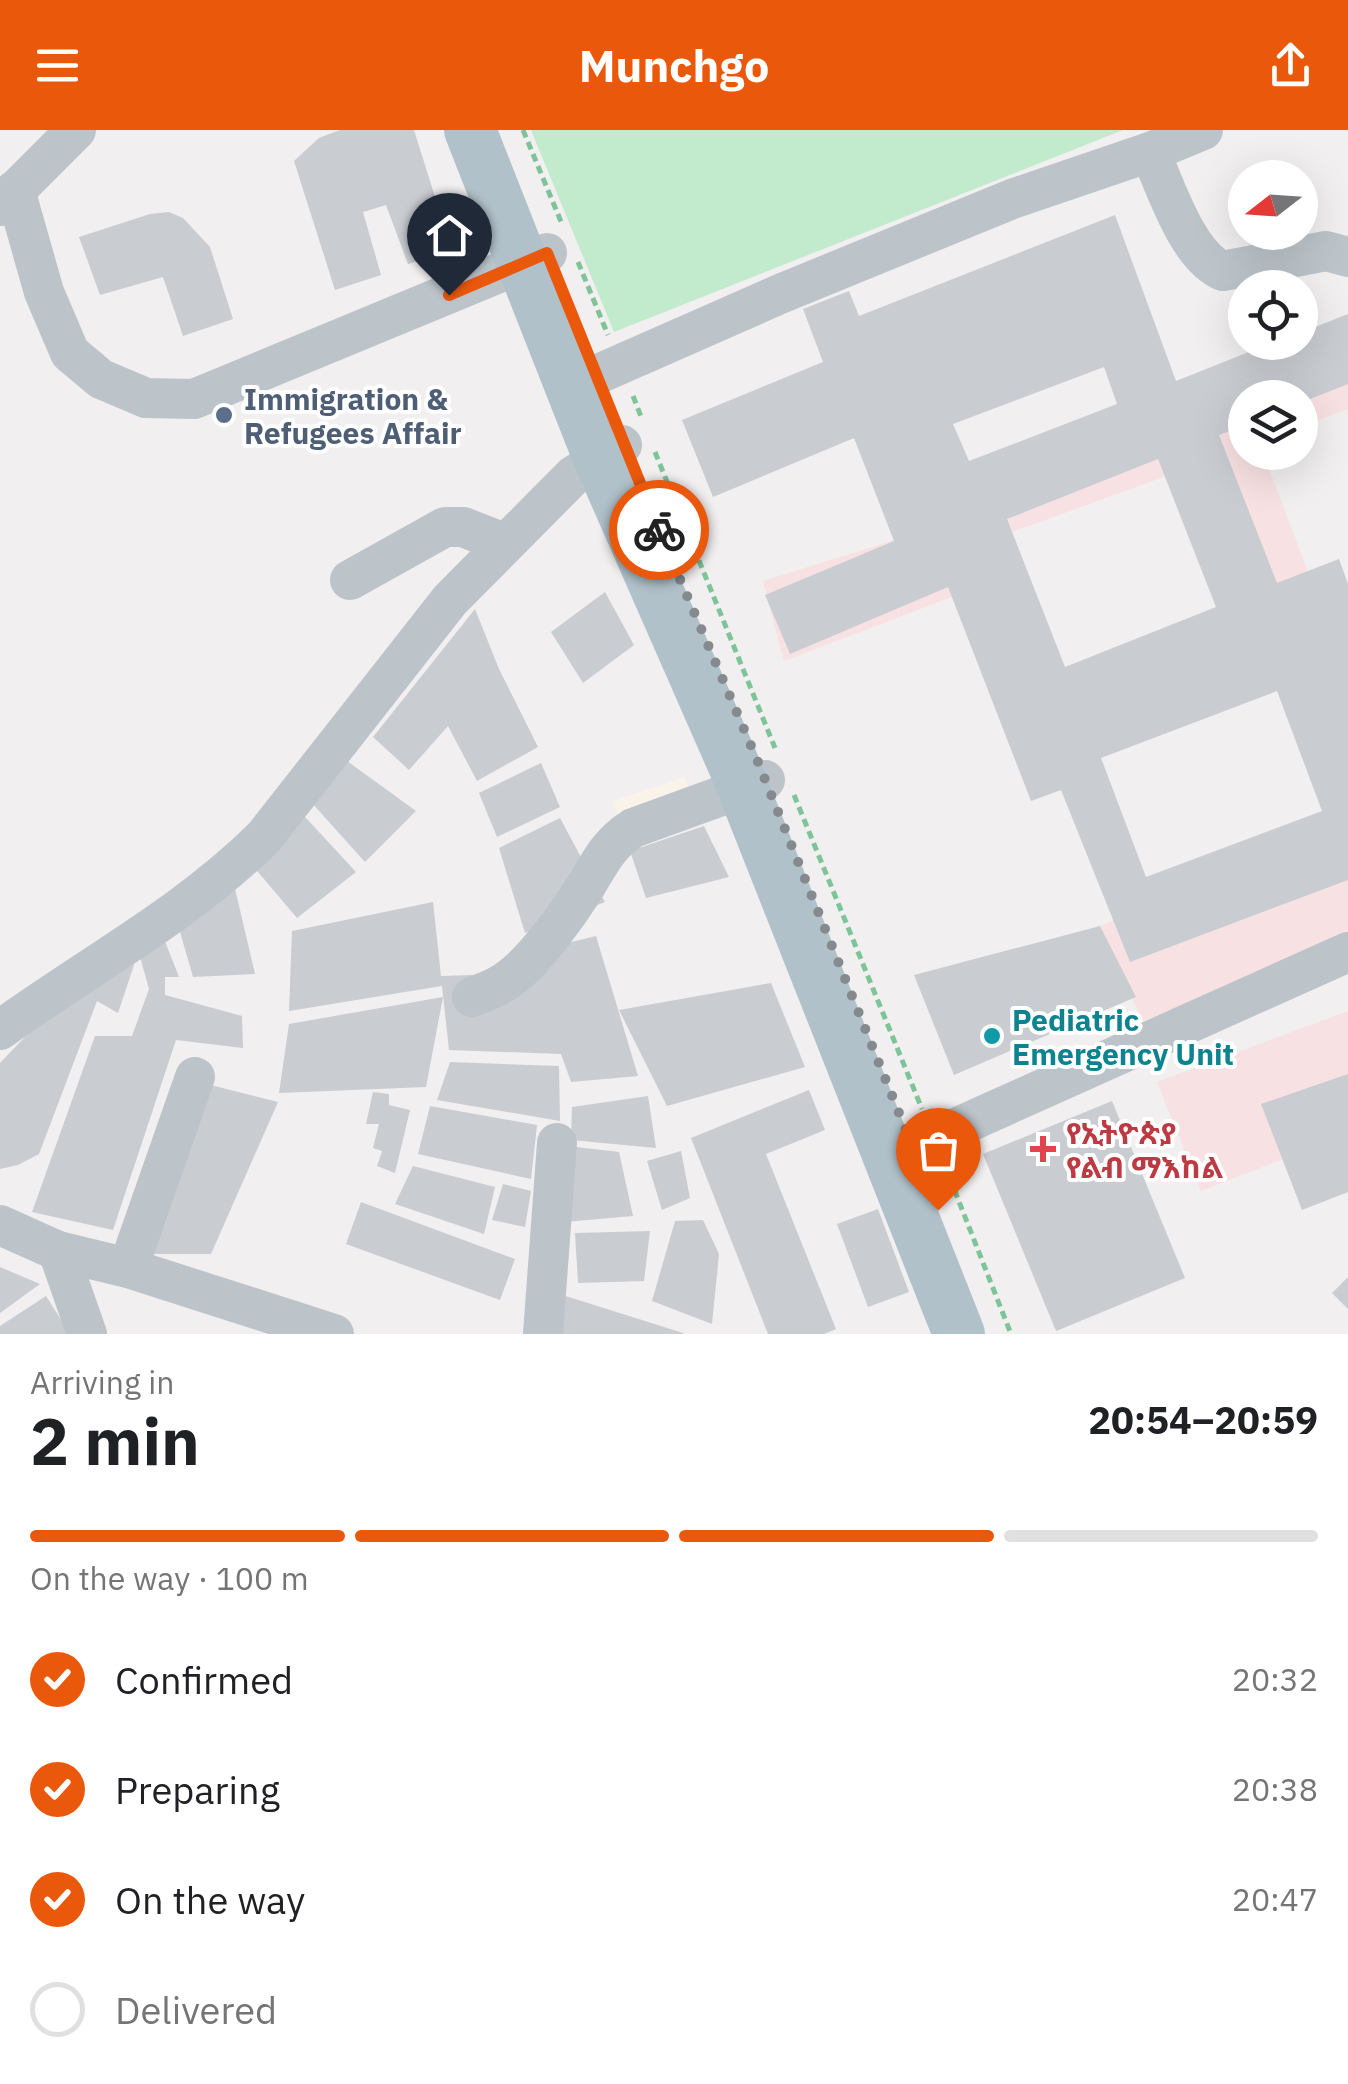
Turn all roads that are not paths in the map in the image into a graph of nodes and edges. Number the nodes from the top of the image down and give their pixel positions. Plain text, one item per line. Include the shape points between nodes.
1 (76, 130) edge
2 (470, 130) edge
3 (498, 130) edge
4 (1202, 130) edge
5 (1150, 152) junction
6 (7, 198) edge
7 (552, 251) junction
8 (1348, 257) edge
9 (596, 376) junction
10 (628, 440) junction
11 (504, 542) junction
12 (350, 580) dead end
13 (770, 779) junction
14 (1348, 952) edge
15 (472, 996) dead end
16 (0, 1030) edge
17 (195, 1077) dead end
18 (557, 1142) dead end
19 (913, 1148) junction
20 (0, 1225) edge
21 (58, 1251) junction
22 (128, 1268) junction
23 (87, 1334) edge
24 (334, 1334) edge
25 (543, 1334) edge
26 (959, 1334) edge
27 (988, 1334) edge

1 - 6 street
2 - 7 main road
3 - 7 main road
4 - 5 street
5 - 8 street via 1194,248 1211,266 1223,271 1326,250
5 - 9 street via 1012,199
6 - 7 street via 70,353 101,379 146,398 194,399
7 - 9 main road
9 - 10 main road
10 - 11 street via 573,476
10 - 13 main road
11 - 12 street via 446,528
11 - 16 street via 234,868
13 - 15 street via 622,835 516,974
13 - 19 main road
14 - 19 street
17 - 22 street
18 - 25 street
19 - 26 main road
19 - 27 main road
20 - 21 street
21 - 22 street
21 - 23 street
22 - 24 street

